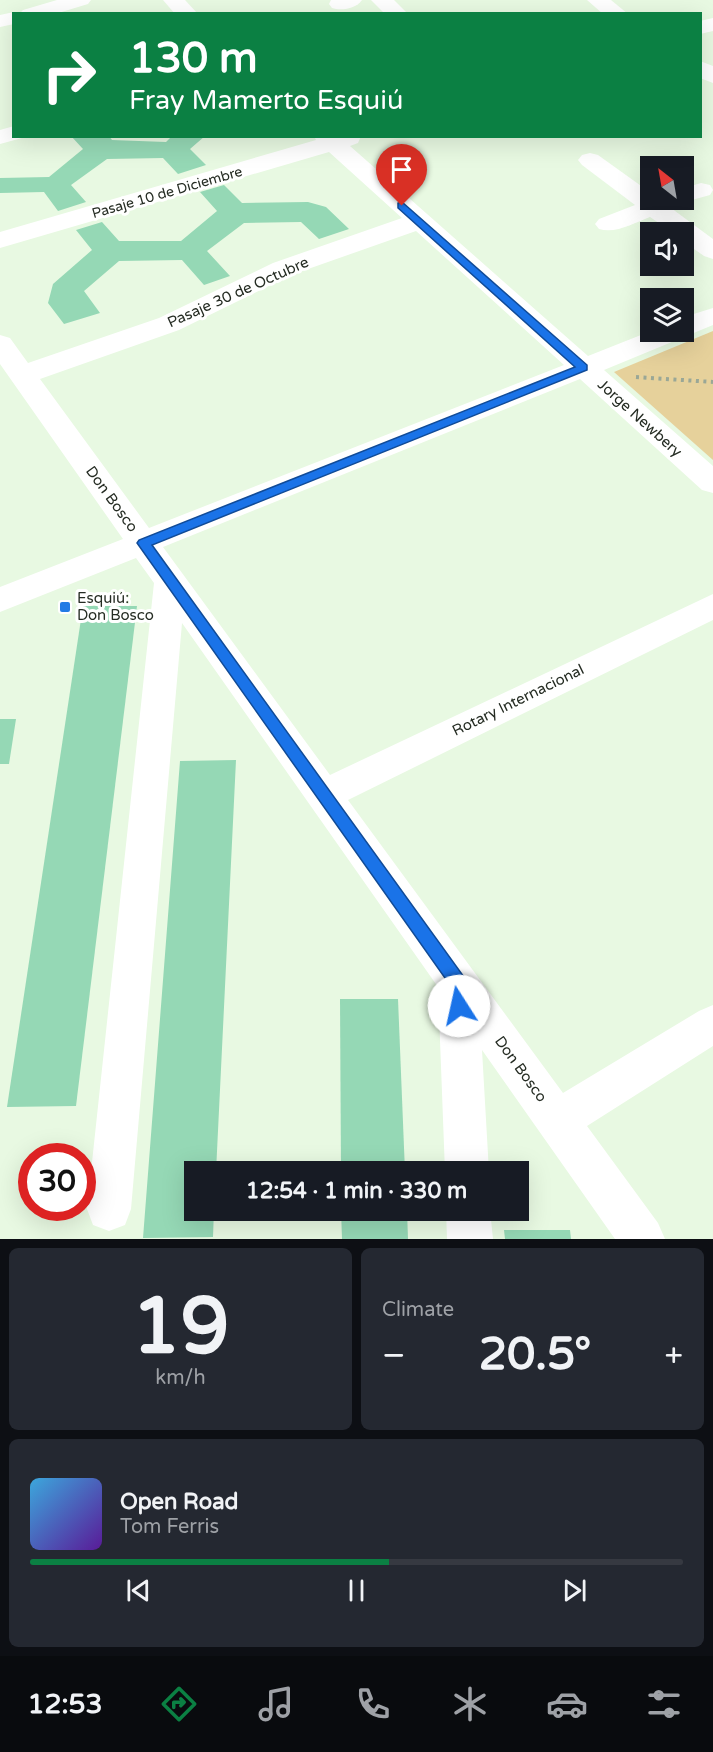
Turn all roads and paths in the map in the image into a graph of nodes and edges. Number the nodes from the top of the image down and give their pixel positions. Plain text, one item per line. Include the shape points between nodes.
1 (81, 0) edge
2 (173, 0) edge
3 (381, 0) edge
4 (597, 0) edge
5 (37, 12) edge
6 (186, 12) edge
7 (396, 12) edge
8 (615, 12) edge
9 (338, 139) edge
10 (590, 160) dead end
11 (640, 189) edge
12 (645, 210) edge
13 (670, 210) edge
14 (419, 221) junction
15 (608, 224) dead end
16 (0, 240) edge
17 (713, 251) edge
18 (713, 316) edge
19 (694, 323) edge
20 (648, 342) edge
21 (0, 344) edge
22 (583, 368) junction
23 (22, 375) junction
24 (633, 376) dead end
25 (713, 382) edge
26 (713, 483) edge
27 (144, 543) junction
28 (170, 580) junction
29 (0, 600) edge
30 (713, 606) edge
31 (324, 795) junction
32 (458, 982) junction
33 (713, 1024) edge
34 (557, 1120) junction
35 (466, 1161) edge
36 (109, 1209) dead end
37 (469, 1221) edge
38 (470, 1239) edge
39 (642, 1239) edge

1 - 5 street
2 - 6 street
3 - 7 street
4 - 8 street
9 - 14 street, Jorge Newbery
9 - 16 street, Pasaje 10 de Diciembre
10 - 11 street
12 - 15 street
13 - 17 street
14 - 22 street, Jorge Newbery
14 - 23 street, Pasaje 30 de Octubre via 282,269 191,315
18 - 19 street
20 - 22 street
21 - 23 street, Don Bosco
22 - 26 street, Jorge Newbery
22 - 27 street
23 - 27 street, Don Bosco
24 - 25 path
27 - 28 street, Don Bosco
27 - 29 street
28 - 31 street, Don Bosco
28 - 36 street
30 - 31 street, Rotary Internacional
31 - 32 street, Don Bosco
32 - 34 street, Don Bosco
32 - 35 street
33 - 34 street
34 - 39 street, Don Bosco
37 - 38 street

